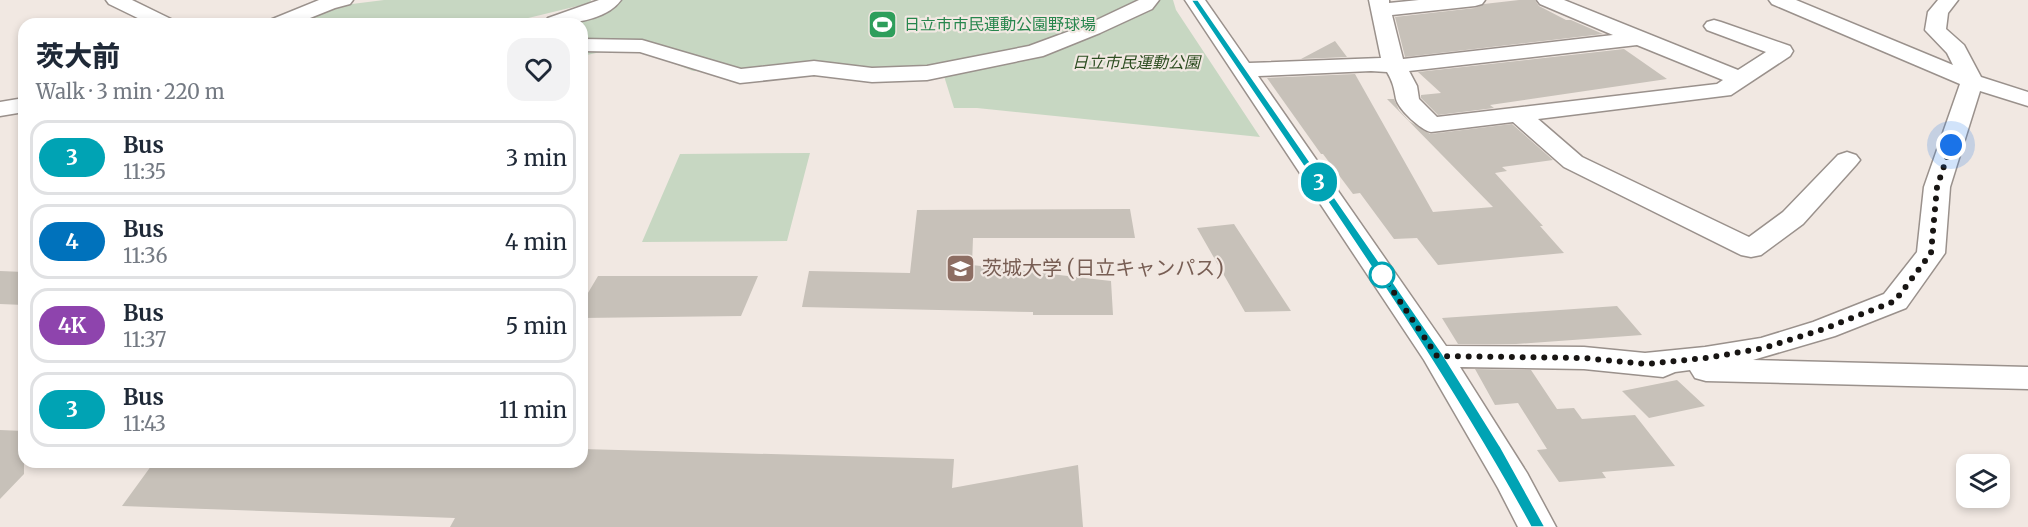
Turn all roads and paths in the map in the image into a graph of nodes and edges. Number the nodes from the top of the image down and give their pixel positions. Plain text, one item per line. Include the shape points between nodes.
1 (116, 0) edge
2 (343, 0) edge
3 (611, 0) edge
4 (1149, 0) edge
5 (1195, 0) edge
6 (1474, 0) edge
7 (1547, 0) edge
8 (1779, 0) edge
9 (1948, 0) edge
10 (1380, 5) edge
11 (1802, 5) edge
12 (154, 18) edge
13 (291, 18) edge
14 (568, 18) edge
15 (1714, 26) dead end
16 (1639, 38) junction
17 (588, 45) edge
18 (1395, 66) junction
19 (1245, 70) junction
20 (1739, 79) junction
21 (1972, 81) junction
22 (2028, 99) edge
23 (18, 106) edge
24 (0, 109) edge
25 (1518, 114) junction
26 (1847, 160) dead end
27 (1437, 356) junction
28 (1646, 364) junction
29 (2028, 378) edge
30 (1537, 527) edge

1 - 12 street
2 - 13 street
3 - 14 street via 603,7
4 - 17 street via 1093,29 1035,51 927,73 872,75 814,68 740,76 642,46
5 - 19 street
6 - 10 street
7 - 16 street
8 - 11 street
9 - 21 street via 1938,12 1935,30 1956,50
10 - 18 street
11 - 21 street
15 - 20 street via 1782,51
16 - 18 street
16 - 20 street
18 - 19 street
18 - 25 street via 1408,86 1408,101 1431,125
19 - 27 street
20 - 25 street via 1723,90
21 - 22 street
21 - 28 street via 1937,187 1931,253 1895,301 1764,348
23 - 24 street
25 - 26 street via 1573,162 1751,249 1793,218
27 - 28 street via 1584,358
27 - 30 street
28 - 29 street via 1726,372

